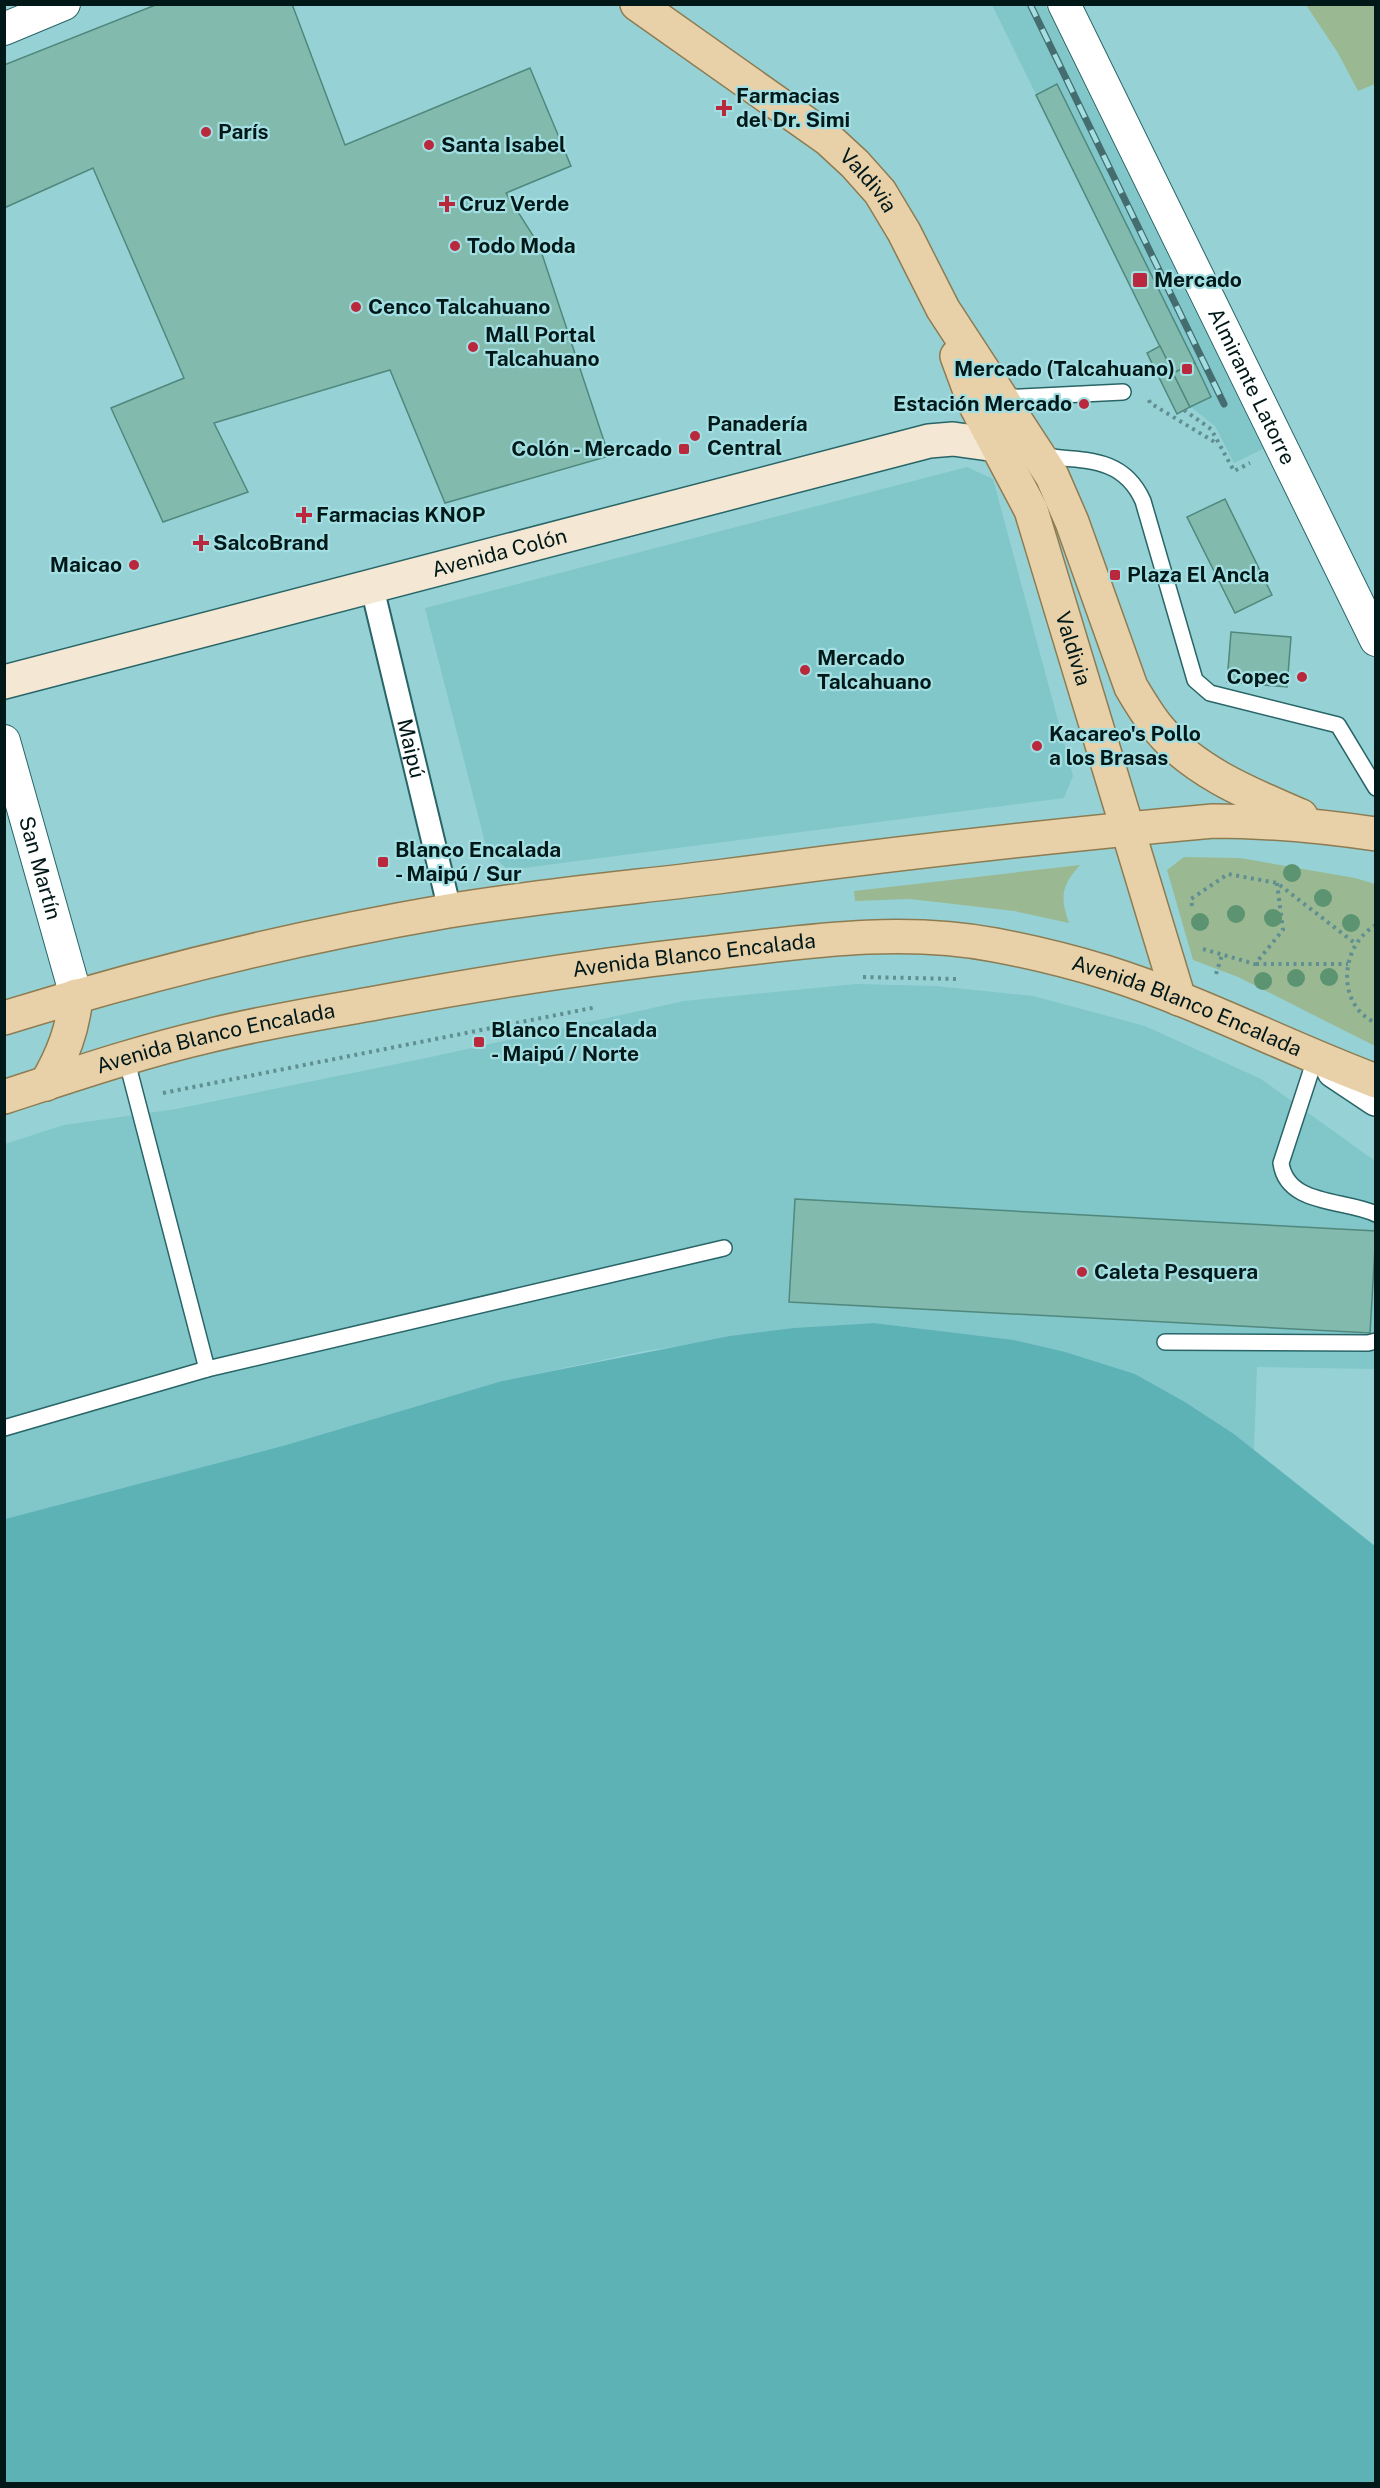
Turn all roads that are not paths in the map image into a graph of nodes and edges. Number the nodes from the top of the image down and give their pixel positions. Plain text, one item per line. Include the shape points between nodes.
1 (64, 4) edge
2 (637, 4) edge
3 (1064, 4) edge
4 (4, 29) edge
5 (943, 309) junction
6 (1123, 392) dead end
7 (1000, 398) junction
8 (996, 446) junction
9 (1040, 456) junction
10 (372, 587) junction
11 (1376, 640) edge
12 (4, 682) edge
13 (4, 741) edge
14 (1376, 788) edge
15 (1325, 826) junction
16 (1126, 829) junction
17 (1376, 834) edge
18 (450, 911) junction
19 (76, 996) junction
20 (1179, 999) junction
21 (4, 1018) edge
22 (126, 1058) junction
23 (1316, 1059) junction
24 (1376, 1081) edge
25 (46, 1084) junction
26 (4, 1097) edge
27 (1376, 1100) edge
28 (1376, 1214) edge
29 (724, 1248) dead end
30 (1376, 1341) edge
31 (1166, 1342) dead end
32 (207, 1369) junction
33 (4, 1428) edge

1 - 4 street
2 - 5 main road, Valdivia via 819,132 855,164 880,192
3 - 11 street, Almirante Latorre
5 - 7 main road, Valdivia
5 - 8 main road, Valdivia via 974,402
6 - 7 lane
7 - 9 main road, Valdivia
8 - 9 main road
8 - 10 main road, Avenida Colón via 975,441 929,441
8 - 16 main road, Valdivia via 1031,510
9 - 14 lane via 1104,464 1136,485 1195,680 1210,693 1338,726
9 - 15 main road, Valdivia via 1064,500 1131,687 1151,718 1201,765 1265,801
10 - 12 main road, Avenida Colón
10 - 18 street, Maipú
13 - 19 street, San Martín
15 - 16 main road via 1213,821
15 - 17 main road
16 - 18 main road via 861,858
16 - 20 main road, Valdivia
18 - 19 main road via 269,946
19 - 21 main road
19 - 25 main road via 70,1035
20 - 22 main road, Avenida Blanco Encalada via 1107,972 992,944 895,935 846,937 620,963 459,987 264,1023
20 - 23 main road, Avenida Blanco Encalada
22 - 25 main road, Avenida Blanco Encalada
22 - 32 lane
23 - 24 main road, Avenida Blanco Encalada
23 - 27 street
23 - 28 lane via 1281,1163 1283,1175 1298,1192
25 - 26 main road, Avenida Blanco Encalada
29 - 32 lane
30 - 31 lane
32 - 33 lane

